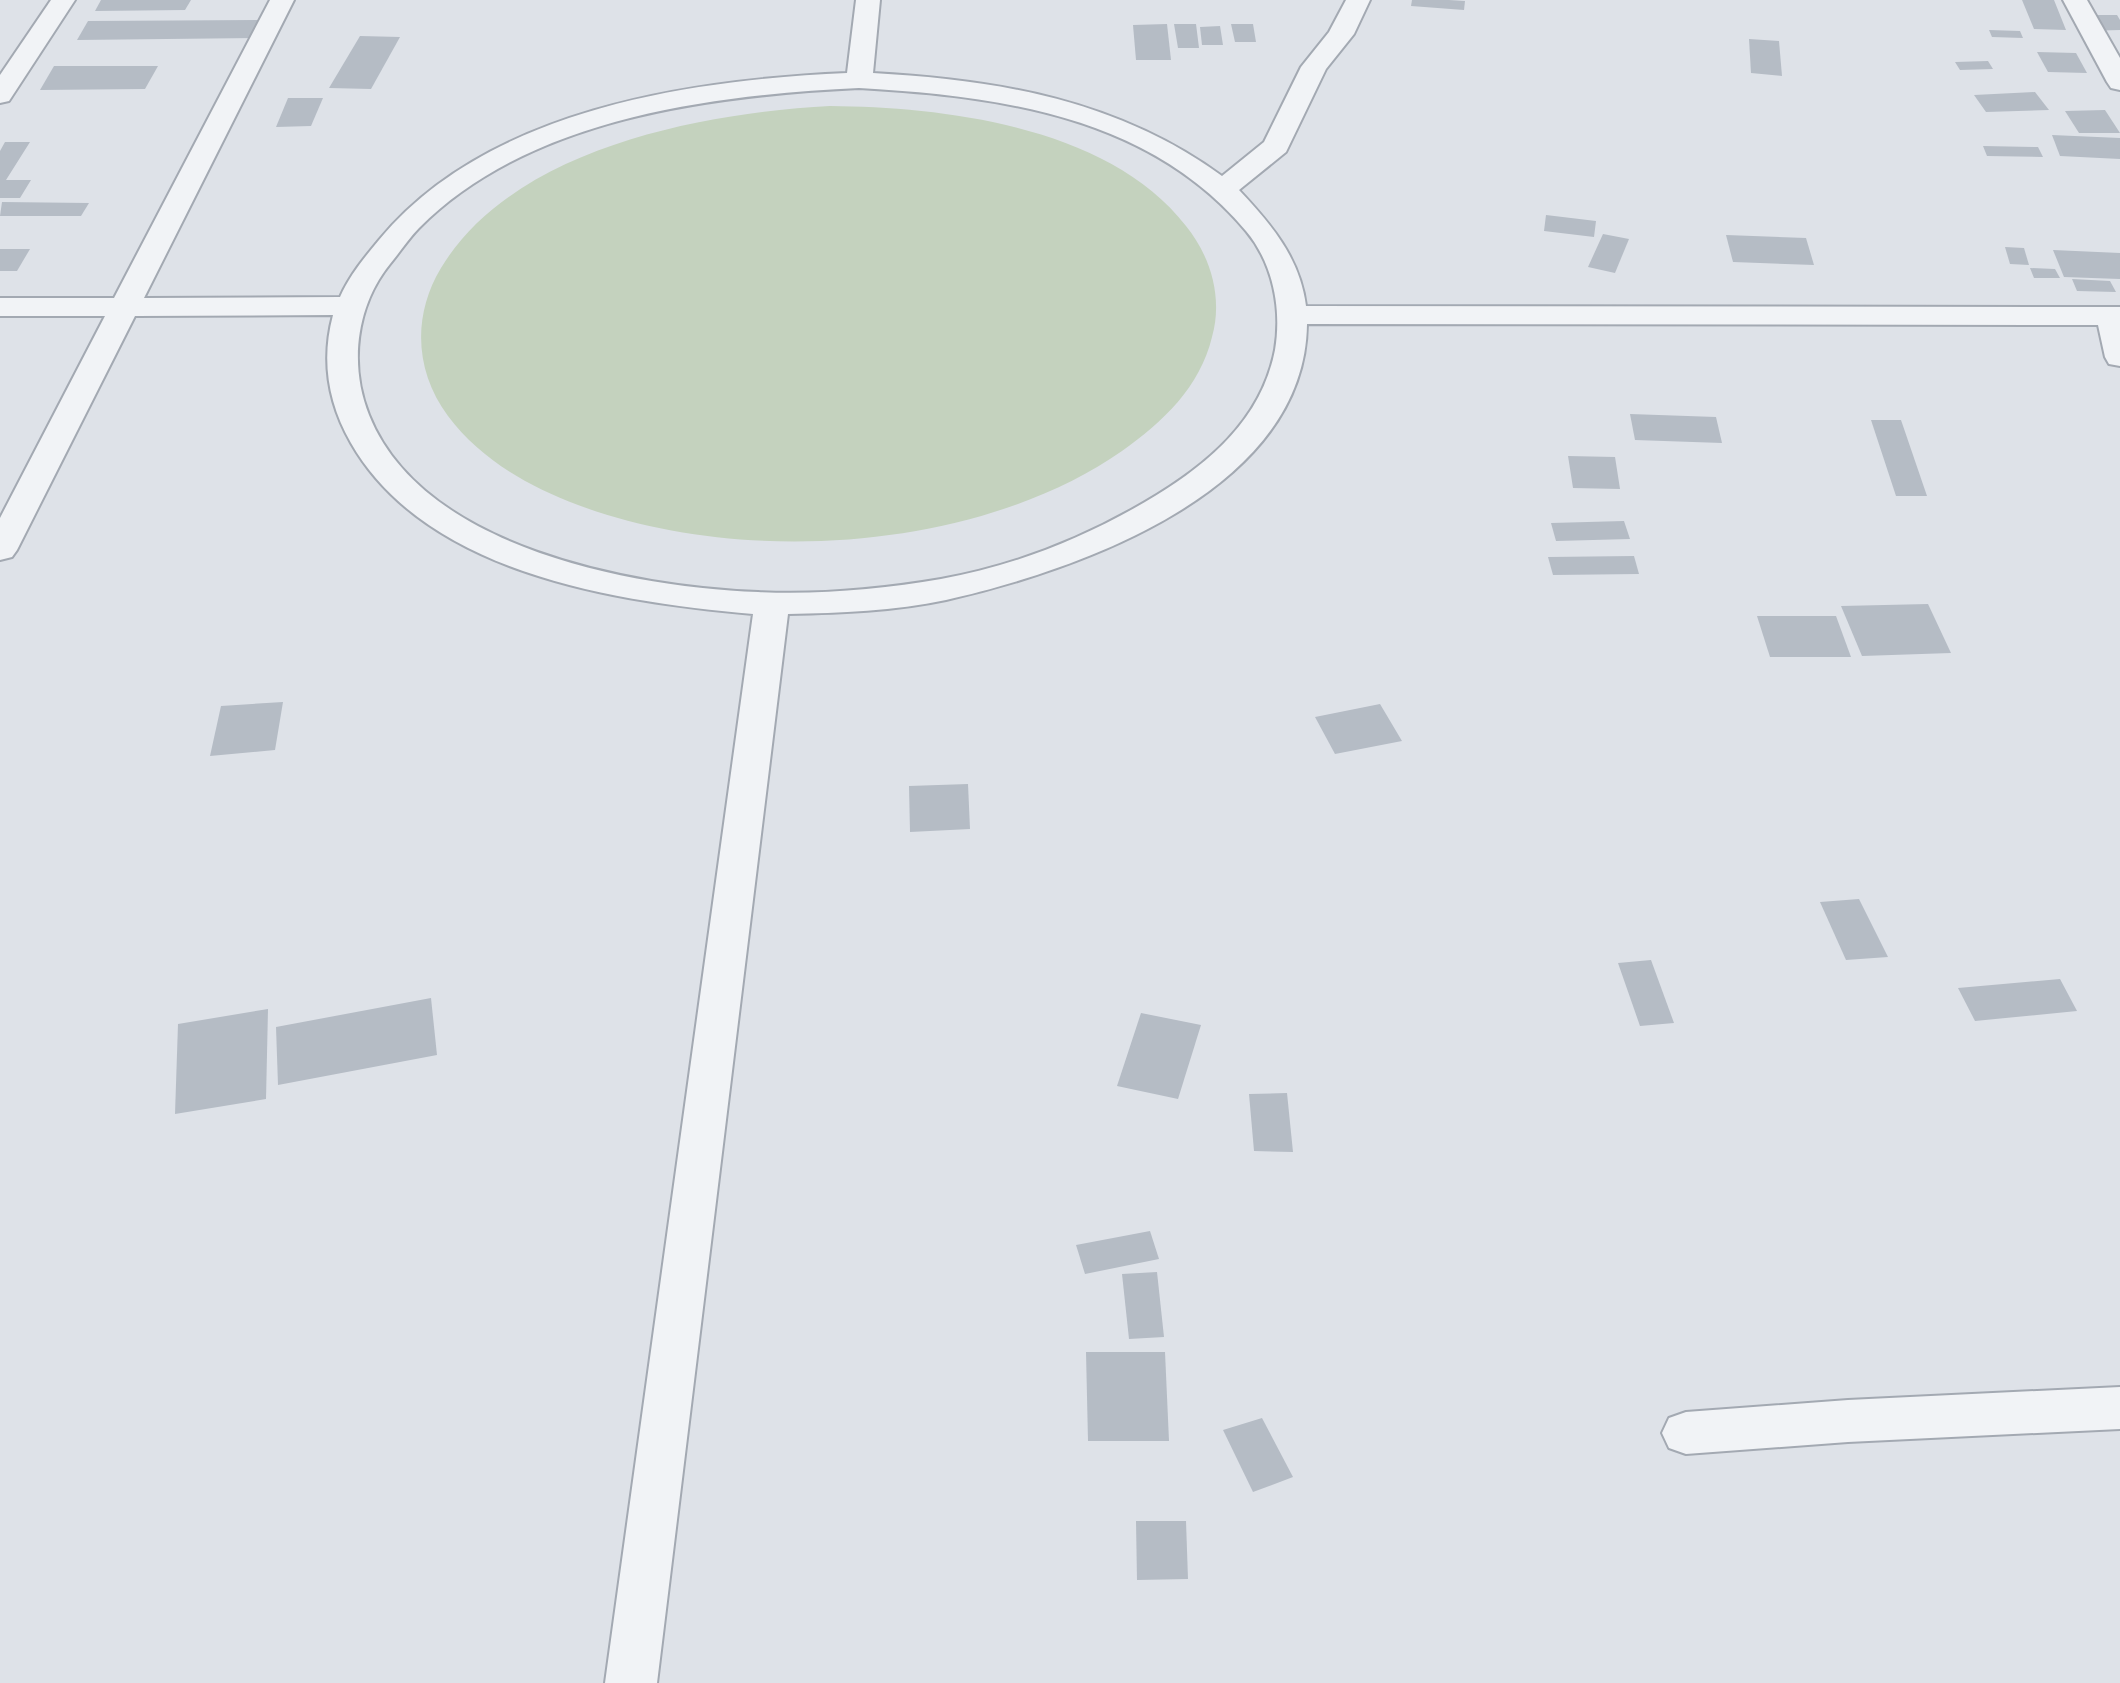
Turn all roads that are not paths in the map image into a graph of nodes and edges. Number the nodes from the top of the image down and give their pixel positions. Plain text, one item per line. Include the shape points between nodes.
1 (63, 0) edge
2 (282, 0) edge
3 (869, 0) edge
4 (1358, 0) edge
5 (2075, 0) edge
6 (859, 80) junction
7 (2120, 82) edge
8 (0, 95) edge
9 (1223, 189) junction
10 (351, 306) junction
11 (0, 307) edge
12 (124, 308) junction
13 (1293, 315) junction
14 (2116, 316) edge
15 (2120, 357) edge
16 (0, 550) edge
17 (772, 603) junction
18 (2120, 1408) edge
19 (1686, 1433) dead end
20 (631, 1683) edge

1 - 8 street
2 - 12 street
3 - 6 street
4 - 9 street via 1341,34 1314,67 1276,146
5 - 7 street
6 - 9 street via 954,86 1075,112 1161,148
6 - 10 street via 764,84 672,99 543,139 468,177 407,224 383,250
9 - 13 street via 1268,239 1282,267
10 - 12 street
10 - 17 street via 341,338 340,369 359,432 379,463 443,518 533,563 588,580 646,593
11 - 12 street
12 - 16 street
13 - 14 street
13 - 17 street via 1290,356 1280,387 1262,418 1206,477 1124,530 1020,570 961,585 836,602
14 - 15 street
17 - 20 street
18 - 19 street

